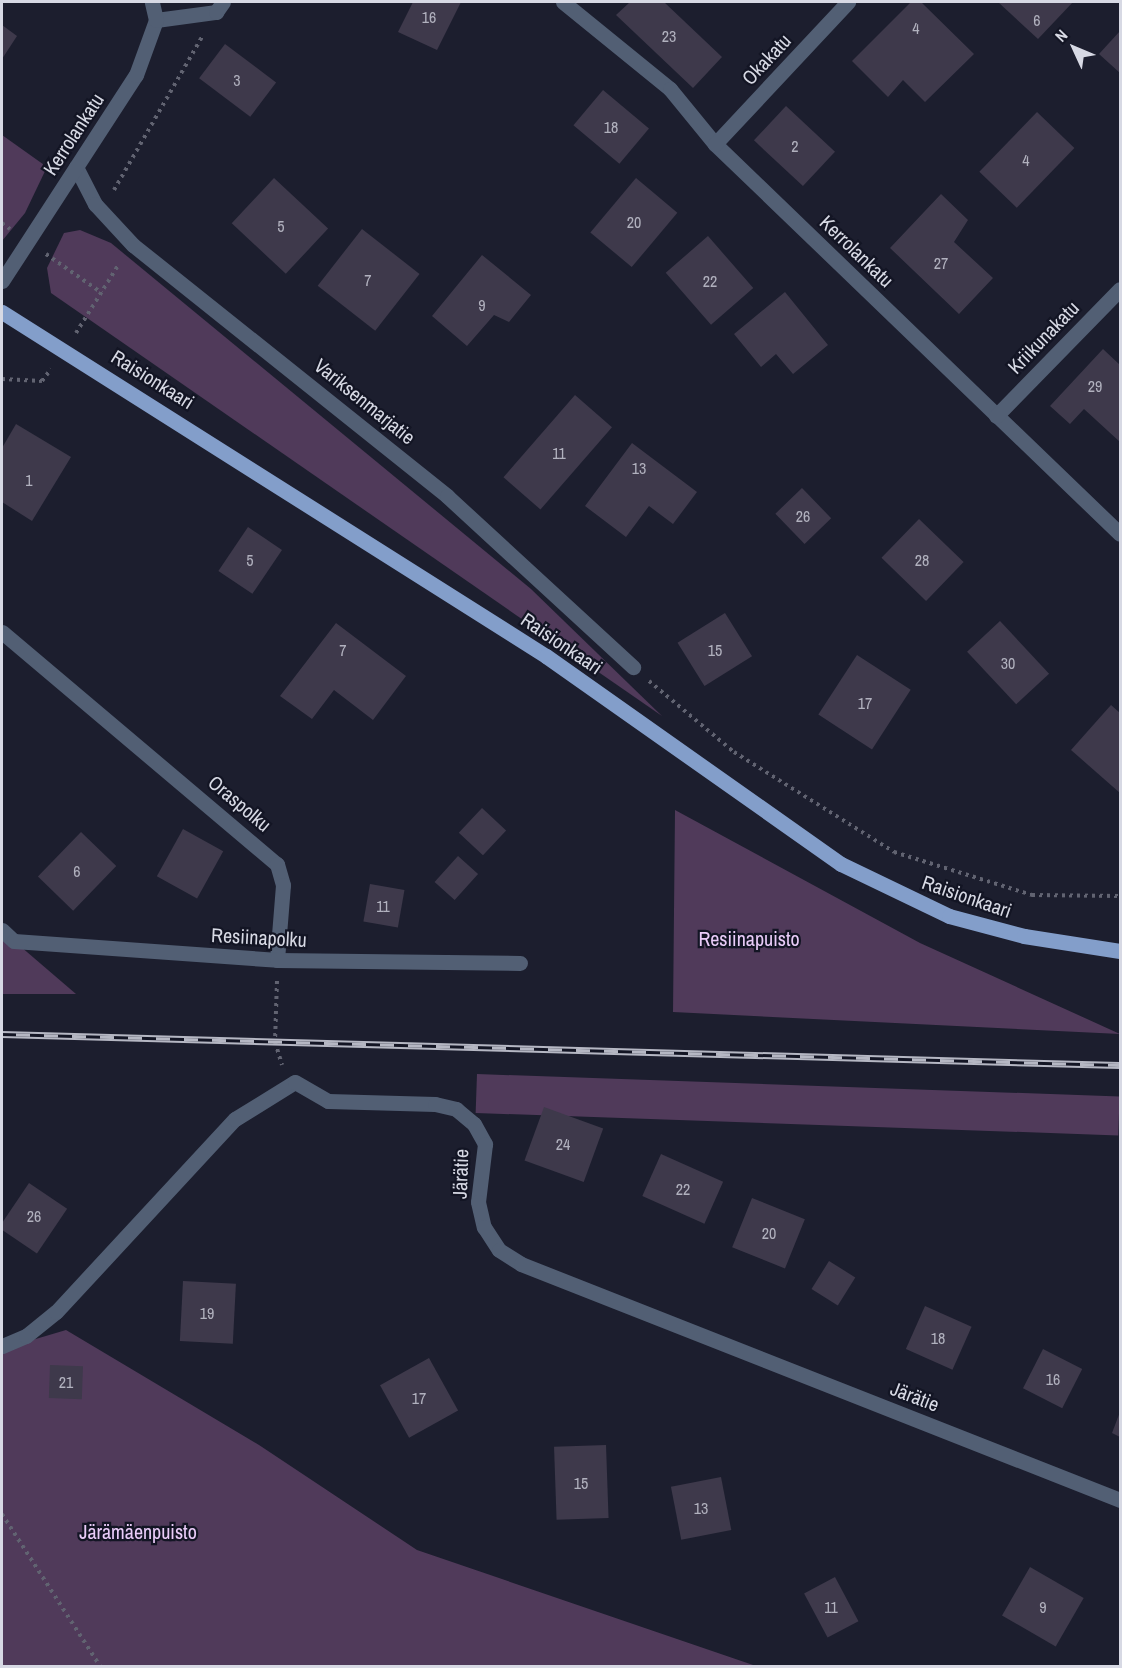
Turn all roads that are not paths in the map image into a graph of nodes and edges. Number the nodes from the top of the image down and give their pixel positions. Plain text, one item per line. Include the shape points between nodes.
1 (152, 2) edge
2 (563, 2) edge
3 (848, 2) edge
4 (219, 7) edge
5 (156, 20) junction
6 (716, 144) junction
7 (76, 167) junction
8 (2, 281) edge
9 (1120, 289) edge
10 (2, 312) edge
11 (996, 416) junction
12 (1120, 534) edge
13 (2, 632) edge
14 (633, 667) road end
15 (2, 930) edge
16 (1120, 951) edge
17 (277, 960) junction
18 (520, 963) dead end
19 (2, 1346) edge
20 (1120, 1500) edge

1 - 5 street
2 - 6 street, Kerrolankatu via 633,54
3 - 6 street, Okakatu
4 - 5 street
5 - 7 street, Kerrolankatu via 136,75
6 - 11 street, Kerrolankatu
7 - 8 street, Kerrolankatu
7 - 14 street, Variksenmarjatie via 95,204 119,232 447,496
9 - 11 street, Kriikunakatu
10 - 16 main road, Raisionkaari via 546,656 841,864 949,916 1024,936
11 - 12 street, Kerrolankatu
13 - 17 street, Oraspolku via 277,864 283,885
15 - 17 street, Resiinapolku via 14,940
17 - 18 street, Resiinapolku
19 - 20 street, Järätie via 26,1336 56,1311 235,1119 295,1082 327,1101 435,1104 456,1109 474,1124 485,1144 478,1202 484,1227 499,1250 521,1264

